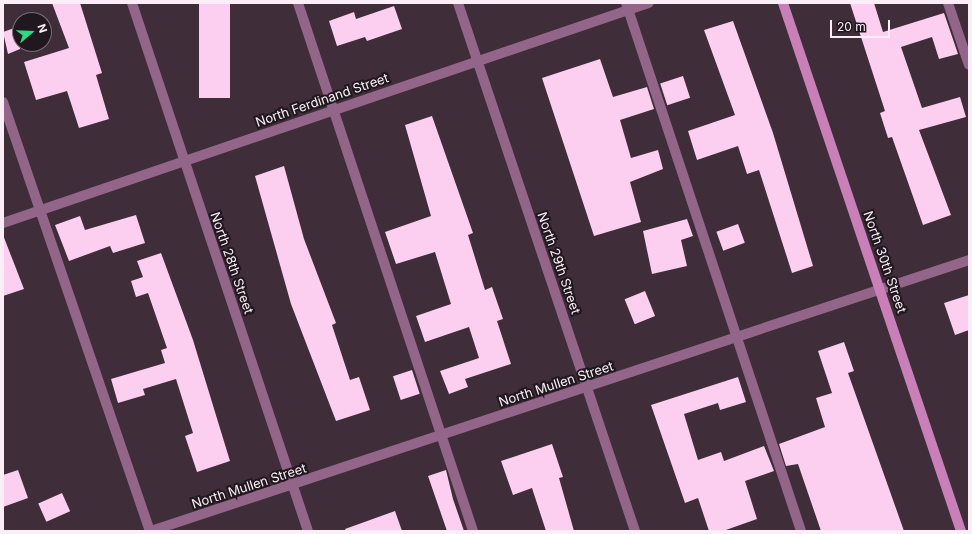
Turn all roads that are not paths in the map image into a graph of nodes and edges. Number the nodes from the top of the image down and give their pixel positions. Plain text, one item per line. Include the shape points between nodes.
1 (132, 3) edge
2 (298, 3) edge
3 (458, 3) edge
4 (649, 3) edge
5 (783, 3) edge
6 (948, 3) edge
7 (627, 7) edge
8 (477, 60) junction
9 (969, 65) edge
10 (3, 102) edge
11 (333, 110) junction
12 (184, 161) junction
13 (39, 211) junction
14 (3, 223) edge
15 (969, 260) edge
16 (881, 291) junction
17 (736, 336) junction
18 (587, 389) junction
19 (440, 435) junction
20 (293, 485) junction
21 (150, 531) edge
22 (308, 531) edge
23 (473, 531) edge
24 (635, 531) edge
25 (801, 531) edge
26 (961, 531) edge

1 - 12 street, North 28th Street
2 - 11 street
3 - 8 street, North 29th Street
4 - 7 street, North Ferdinand Street
5 - 16 main road, North 30th Street
6 - 9 street
7 - 8 street, North Ferdinand Street
7 - 17 street
8 - 11 street, North Ferdinand Street
8 - 18 street, North 29th Street
10 - 13 street
11 - 12 street, North Ferdinand Street
11 - 19 street
12 - 13 street, North Ferdinand Street
12 - 20 street, North 28th Street
13 - 14 street, North Ferdinand Street
13 - 21 street
15 - 16 street, North Mullen Street
16 - 17 street, North Mullen Street
16 - 26 main road, North 30th Street
17 - 18 street, North Mullen Street
17 - 25 street
18 - 19 street, North Mullen Street
18 - 24 street, North 29th Street
19 - 20 street, North Mullen Street
19 - 23 street
20 - 21 street, North Mullen Street
20 - 22 street, North 28th Street

